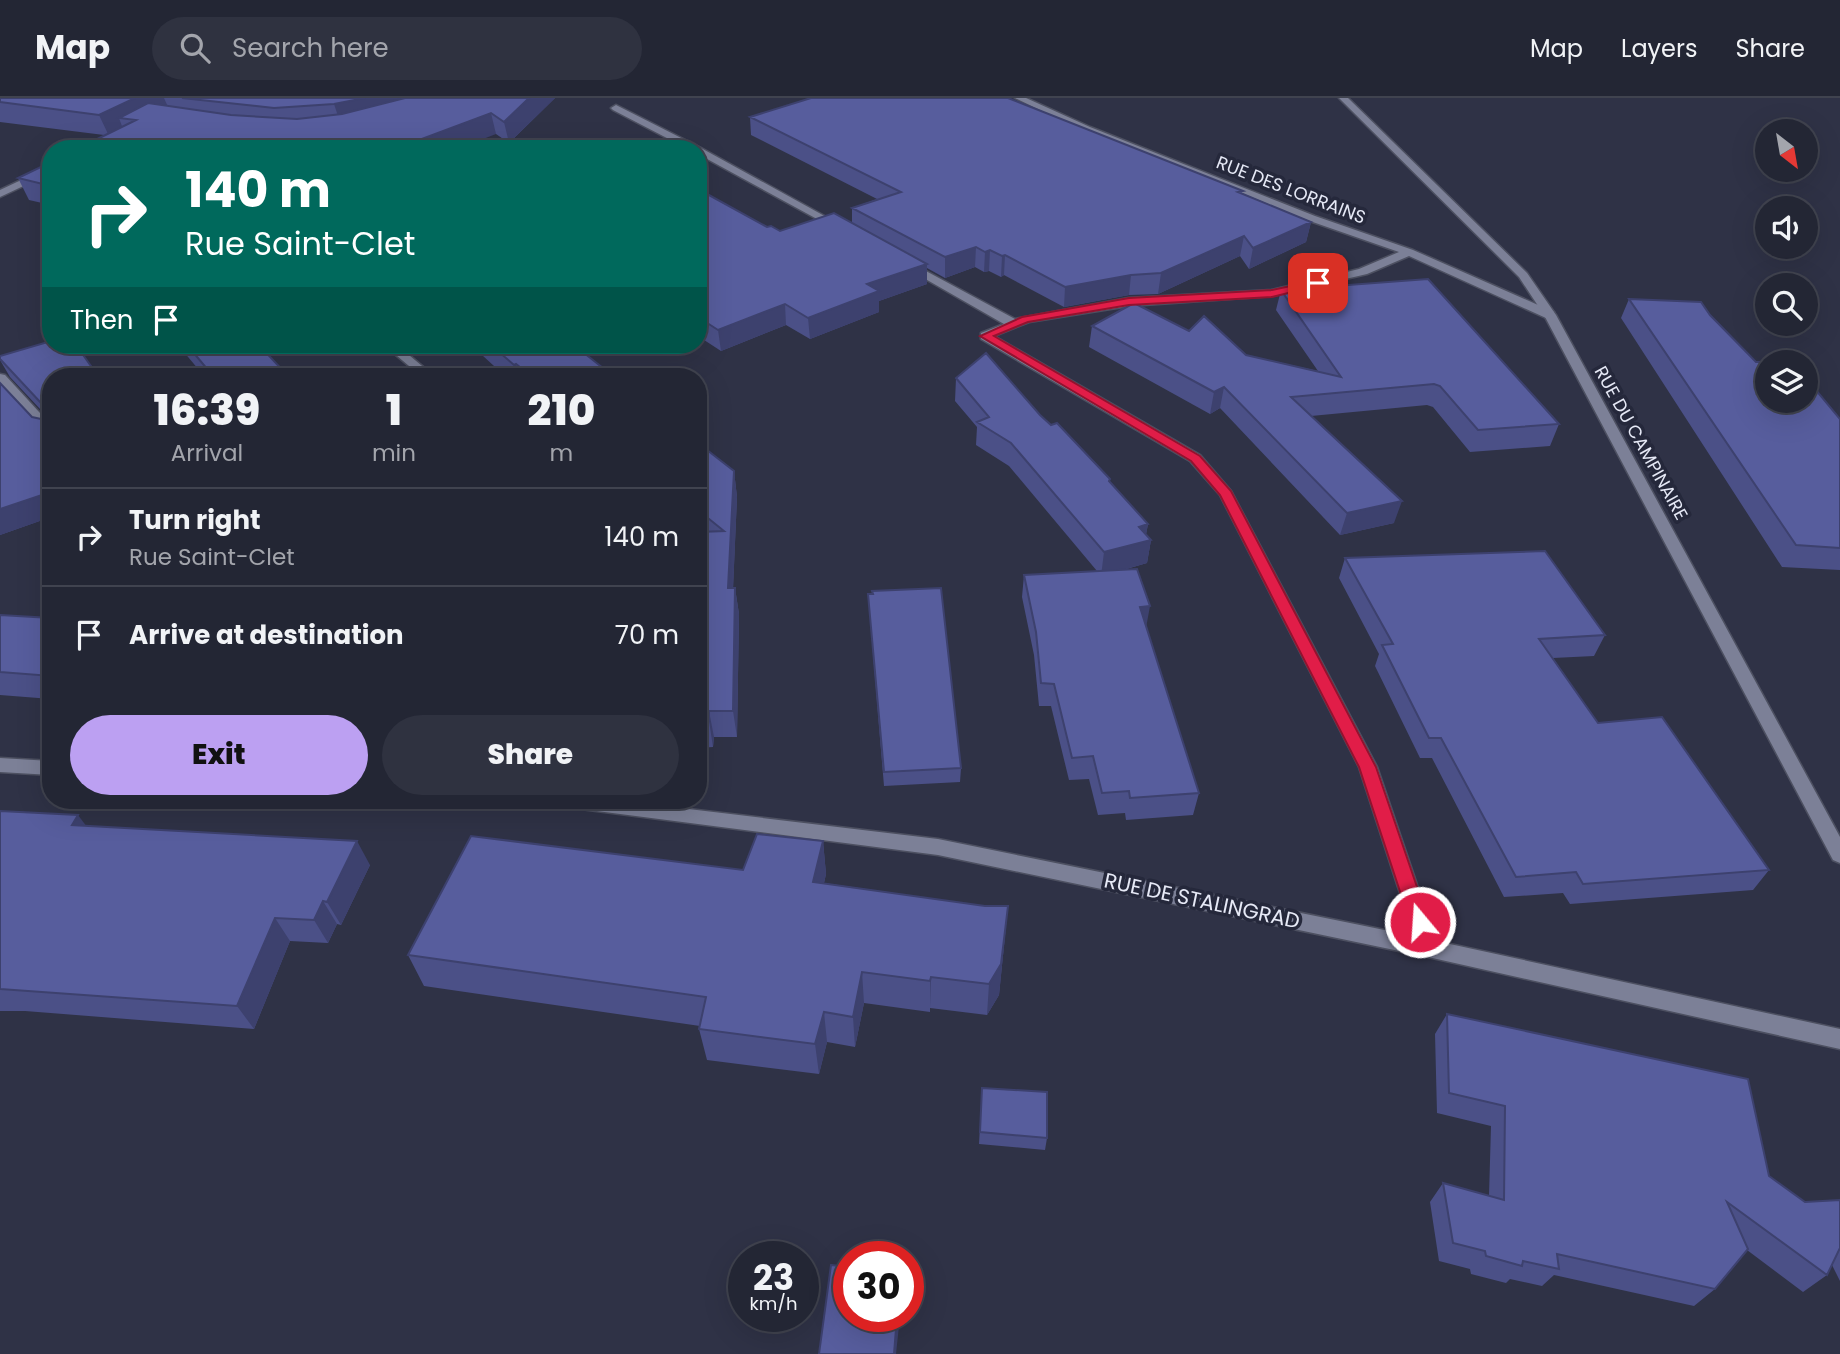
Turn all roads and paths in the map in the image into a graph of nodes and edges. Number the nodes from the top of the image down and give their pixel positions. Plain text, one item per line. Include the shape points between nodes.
1 (1019, 98) edge
2 (1342, 98) edge
3 (616, 108) dead end
4 (679, 140) edge
5 (707, 155) edge
6 (42, 173) edge
7 (0, 194) edge
8 (856, 237) edge
9 (1409, 252) junction
10 (893, 257) edge
11 (1550, 315) junction
12 (1014, 324) junction
13 (401, 354) edge
14 (418, 368) edge
15 (0, 378) edge
16 (42, 423) edge
17 (0, 765) edge
18 (42, 767) edge
19 (648, 809) edge
20 (1840, 855) edge
21 (1428, 948) junction
22 (1840, 1039) edge

1 - 9 street, RUE DES LORRAINS via 1087,130
2 - 11 street, RUE DU CAMPINAIRE via 1523,275
3 - 4 street
5 - 8 street
6 - 7 street
9 - 11 street, RUE DES LORRAINS
9 - 12 street via 1363,272 1272,293 1129,302
10 - 12 street
11 - 20 street, RUE DU CAMPINAIRE
12 - 21 street via 985,336 1195,458 1226,494 1368,767
13 - 14 street
15 - 16 street
17 - 18 street
19 - 21 street, RUE DE STALINGRAD via 939,847
21 - 22 street, RUE DE STALINGRAD

